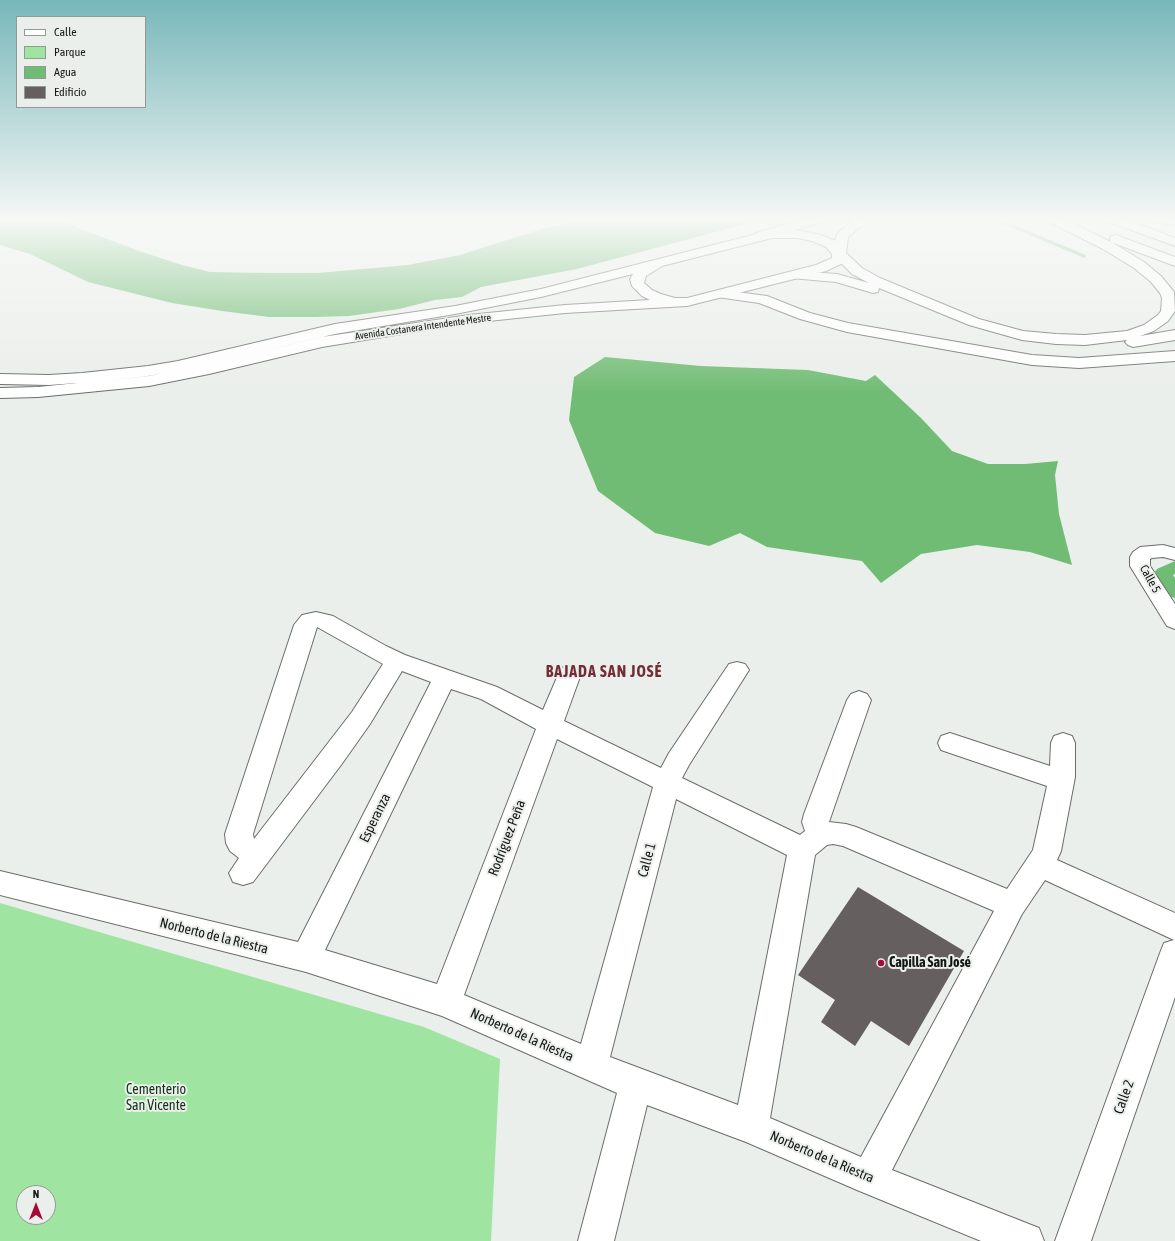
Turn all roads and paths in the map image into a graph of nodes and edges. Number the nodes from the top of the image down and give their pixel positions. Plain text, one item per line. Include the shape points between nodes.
1 (608, 276) edge
2 (638, 276) edge
3 (792, 276) edge
4 (809, 276) edge
5 (866, 276) edge
6 (1152, 276) edge
7 (773, 280) junction
8 (722, 294) junction
9 (698, 300) junction
10 (777, 305) junction
11 (1175, 335) edge
12 (1175, 356) edge
13 (0, 379) edge
14 (0, 393) edge
15 (1175, 554) edge
16 (1175, 621) edge
17 (397, 661) junction
18 (737, 670) dead end
19 (569, 674) dead end
20 (445, 677) junction
21 (859, 700) dead end
22 (550, 725) junction
23 (950, 743) dead end
24 (1063, 743) dead end
25 (1061, 780) junction
26 (667, 783) junction
27 (811, 842) junction
28 (258, 853) junction
29 (1040, 865) junction
30 (243, 873) dead end
31 (0, 883) edge
32 (1012, 905) junction
33 (1175, 927) edge
34 (1175, 953) edge
35 (306, 958) junction
36 (446, 1002) junction
37 (592, 1066) junction
38 (636, 1084) junction
39 (751, 1127) junction
40 (869, 1178) junction
41 (596, 1241) edge
42 (1026, 1241) edge
43 (1072, 1241) edge

1 - 13 main road, Avenida Costanera Intendente Mestre via 528,296 335,329 156,370 49,380
2 - 9 main road via 637,283 642,290 656,297
3 - 7 main road, Avenida Costanera Intendente Mestre
4 - 11 main road via 849,281 966,326 1022,341 1059,346 1096,346
5 - 6 main road via 974,322 1022,335 1072,340 1116,338 1148,328 1163,318 1168,311 1169,298 1167,292
7 - 8 main road, Avenida Costanera Intendente Mestre
7 - 10 main road via 767,291
8 - 9 main road, Avenida Costanera Intendente Mestre
8 - 10 main road via 752,297
9 - 14 main road, Avenida Costanera Intendente Mestre via 565,309 470,319 322,342 149,381 38,392
10 - 12 main road via 818,320 847,327 1032,360 1102,362
15 - 16 main road, Calle 5 via 1147,552 1140,557 1140,566
17 - 20 main road
17 - 28 main road via 332,758
17 - 28 main road via 326,621 310,620 305,625 239,834 240,842 245,848
18 - 26 main road, Calle 1 via 678,760
19 - 22 main road, Rodríguez Peña
20 - 22 main road via 489,693
20 - 35 main road, Esperanza
21 - 27 main road via 817,814
22 - 26 main road
22 - 36 main road, Rodríguez Peña
23 - 25 main road
24 - 25 main road
25 - 29 main road via 1047,851
26 - 27 main road
26 - 37 main road, Calle 1
27 - 32 main road via 833,833 846,835
27 - 39 main road
28 - 30 main road
29 - 32 main road
29 - 33 main road
31 - 35 main road, Norberto de la Riestra
32 - 40 main road
34 - 43 main road, Calle 2
35 - 36 main road, Norberto de la Riestra
36 - 37 main road, Norberto de la Riestra
37 - 38 main road, Norberto de la Riestra
38 - 39 main road, Norberto de la Riestra
38 - 41 main road
39 - 40 main road, Norberto de la Riestra
40 - 42 main road, Norberto de la Riestra

